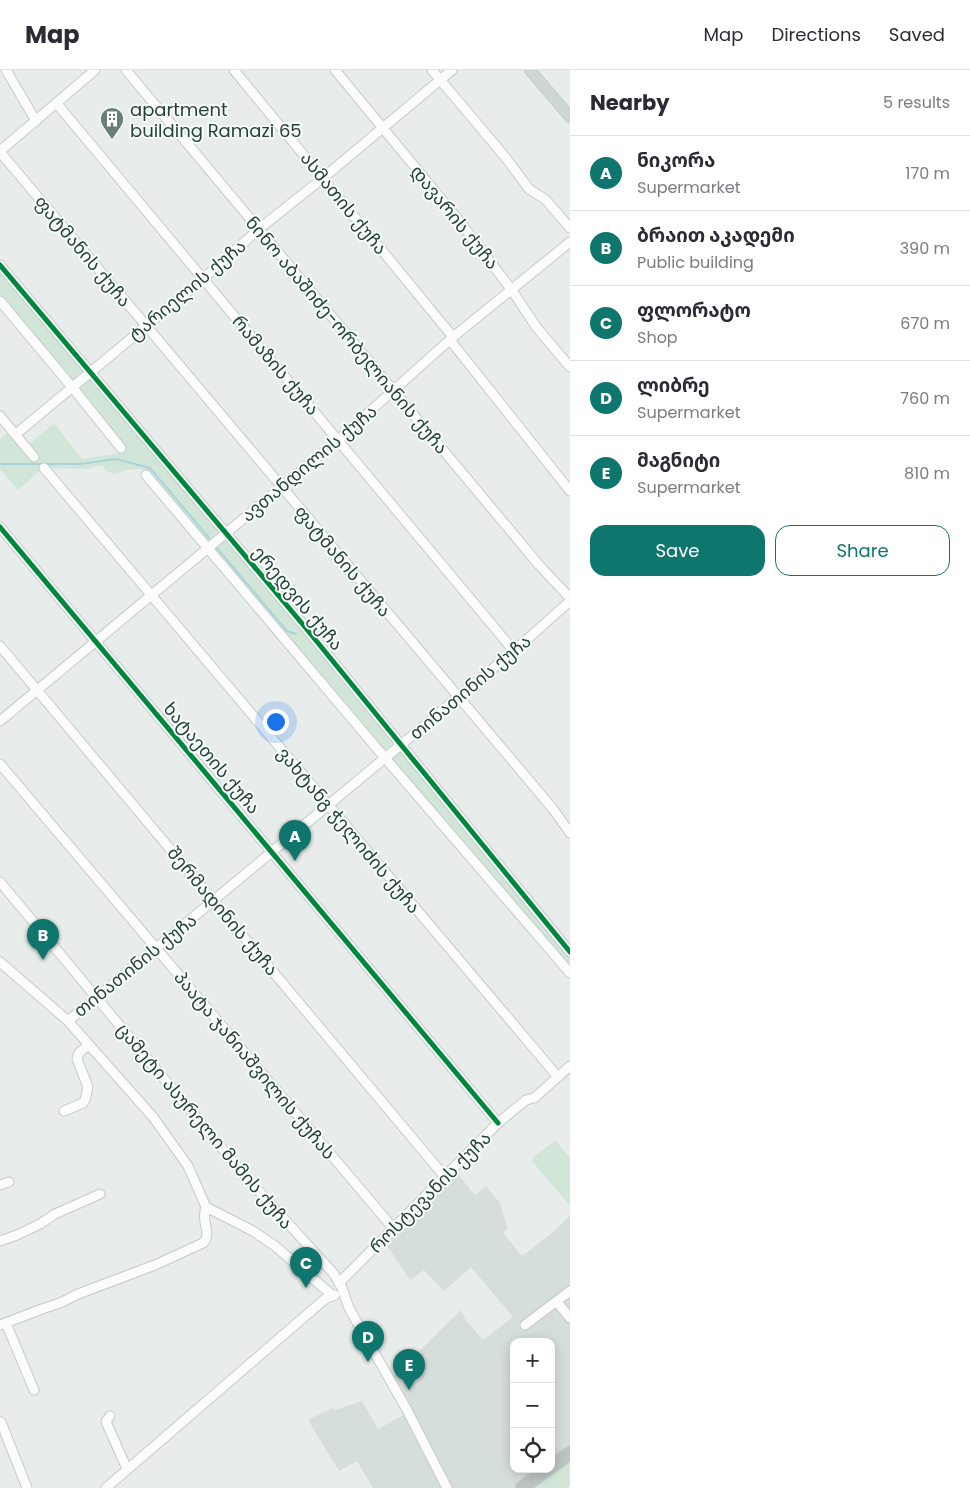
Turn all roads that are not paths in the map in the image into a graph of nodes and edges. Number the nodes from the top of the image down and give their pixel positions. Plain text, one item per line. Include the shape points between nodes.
1 (6, 70) edge
2 (95, 70) edge
3 (126, 70) edge
4 (234, 70) edge
5 (335, 70) edge
6 (432, 70) edge
7 (452, 70) edge
8 (530, 70) edge
9 (440, 80) junction
10 (57, 104) junction
11 (570, 117) edge
12 (36, 120) junction
13 (383, 128) junction
14 (0, 152) edge
15 (323, 178) junction
16 (570, 228) edge
17 (259, 229) junction
18 (570, 242) edge
19 (0, 265) edge
20 (204, 278) junction
21 (511, 289) junction
22 (0, 301) edge
23 (145, 325) junction
24 (452, 338) junction
25 (570, 367) edge
26 (90, 372) junction
27 (72, 387) junction
28 (394, 390) junction
29 (0, 416) edge
30 (16, 434) junction
31 (338, 440) junction
32 (121, 448) dead end
33 (34, 457) dead end
34 (44, 468) dead end
35 (146, 475) dead end
36 (281, 487) junction
37 (570, 491) edge
38 (0, 527) edge
39 (225, 534) junction
40 (208, 547) junction
41 (151, 594) junction
42 (570, 598) edge
43 (570, 601) edge
44 (96, 641) junction
45 (0, 646) edge
46 (514, 650) junction
47 (37, 690) junction
48 (459, 697) junction
49 (0, 721) edge
50 (401, 745) junction
51 (385, 758) junction
52 (0, 764) edge
53 (329, 805) junction
54 (570, 833) edge
55 (272, 852) junction
56 (0, 882) edge
57 (214, 900) junction
58 (156, 949) junction
59 (570, 952) edge
60 (0, 962) edge
61 (570, 973) edge
62 (97, 998) junction
63 (68, 1021) junction
64 (88, 1045) junction
65 (570, 1066) edge
66 (558, 1077) junction
67 (64, 1111) dead end
68 (498, 1123) junction
69 (445, 1177) junction
70 (100, 1194) dead end
71 (206, 1207) junction
72 (394, 1230) junction
73 (0, 1242) edge
74 (339, 1283) junction
75 (570, 1291) edge
76 (343, 1294) junction
77 (332, 1295) junction
78 (557, 1302) junction
79 (570, 1318) edge
80 (3, 1324) edge
81 (525, 1325) dead end
82 (34, 1390) dead end
83 (110, 1416) dead end
84 (0, 1422) edge
85 (570, 1453) edge
86 (555, 1464) edge
87 (127, 1469) junction
88 (543, 1473) edge
89 (27, 1488) edge
90 (106, 1488) edge
91 (447, 1488) edge
92 (522, 1488) edge

1 - 12 street
2 - 10 street
3 - 17 street, ნინო აბაშიძე-ორბელიანის ქუჩა
4 - 15 street, ასმათის ქუჩა
5 - 13 street, დავარის ქუჩა
6 - 9 street
7 - 9 street, ტარიელის ქუჩა
8 - 11 main road
9 - 13 street, ტარიელის ქუჩა
9 - 16 street via 528,189 546,200
10 - 12 street
10 - 20 street, რამაზის ქუჩა
12 - 14 street
13 - 15 street, ტარიელის ქუჩა
13 - 21 street, დავარის ქუჩა
14 - 23 street, ფატმანის ქუჩა
15 - 17 street, ტარიელის ქუჩა
15 - 24 street, ასმათის ქუჩა
17 - 20 street, ტარიელის ქუჩა
17 - 28 street, ნინო აბაშიძე-ორბელიანის ქუჩა
18 - 21 street, ავთანდილის ქუჩა
19 - 26 street, ერედვის ქუჩა
20 - 23 street, ტარიელის ქუჩა
20 - 31 street, რამაზის ქუჩა
21 - 24 street, ავთანდილის ქუჩა
21 - 25 street, დავარის ქუჩა via 537,328
22 - 27 street
23 - 26 street, ტარიელის ქუჩა
23 - 36 street, ფატმანის ქუჩა
24 - 28 street, ავთანდილის ქუჩა
24 - 37 street, ასმათის ქუჩა
26 - 27 street, ტარიელის ქუჩა
26 - 39 street, ერედვის ქუჩა
27 - 30 street, ტარიელის ქუჩა
27 - 32 street
28 - 31 street, ავთანდილის ქუჩა
28 - 42 street, ნინო აბაშიძე-ორბელიანის ქუჩა
29 - 30 street
30 - 33 street
31 - 36 street, ავთანდილის ქუჩა
31 - 46 street, რამაზის ქუჩა
34 - 41 street, ვახტანგ ჭელიძის ქუჩა
35 - 40 street, ერედვის ქუჩა
36 - 39 street, ავთანდილის ქუჩა
36 - 48 street, ფატმანის ქუჩა
38 - 44 street, ხატაეთის ქუჩა
39 - 40 street, ავთანდილის ქუჩა
39 - 50 street, ერედვის ქუჩა
40 - 41 street, ავთანდილის ქუჩა
40 - 51 street, ერედვის ქუჩა
41 - 44 street, ავთანდილის ქუჩა
41 - 53 street, ვახტანგ ჭელიძის ქუჩა
43 - 46 street, თინათინის ქუჩა
44 - 47 street, ავთანდილის ქუჩა
44 - 55 street, ხატაეთის ქუჩა
45 - 47 street, შერმადინის ქუჩა
46 - 48 street, თინათინის ქუჩა
47 - 49 street, ავთანდილის ქუჩა
47 - 57 street, შერმადინის ქუჩა
48 - 50 street, თინათინის ქუჩა
48 - 54 street, ფატმანის ქუჩა
50 - 51 street, თინათინის ქუჩა
50 - 59 street, ერედვის ქუჩა
51 - 53 street, თინათინის ქუჩა
51 - 61 street, ერედვის ქუჩა
52 - 58 street, პაატა ჯანიაშვილის ქუჩას
53 - 55 street, თინათინის ქუჩა
53 - 66 street, ვახტანგ ჭელიძის ქუჩა
55 - 57 street, თინათინის ქუჩა
55 - 68 street, ხატაეთის ქუჩა
56 - 62 street, ცამეტი ასურელი მამის ქუჩა
57 - 58 street, თინათინის ქუჩა
57 - 69 street, შერმადინის ქუჩა
58 - 62 street, თინათინის ქუჩა
58 - 72 street, პაატა ჯანიაშვილის ქუჩას
60 - 63 street
62 - 63 street, თინათინის ქუჩა
62 - 74 street, ცამეტი ასურელი მამის ქუჩა
63 - 64 street
64 - 67 street via 77,1059 88,1087 85,1100
64 - 71 street via 158,1123 188,1166
65 - 66 street, როსტევანის ქუჩა
66 - 68 street, როსტევანის ქუჩა
68 - 69 street, როსტევანის ქუჩა
69 - 72 street, როსტევანის ქუჩა
70 - 73 street
71 - 77 street via 260,1236
71 - 80 street via 204,1219 208,1235 203,1243
72 - 74 street, როსტევანის ქუჩა
74 - 76 street, ცამეტი ასურელი მამის ქუჩა
75 - 78 street
76 - 77 street
76 - 91 street, ცამეტი ასურელი მამის ქუჩა
77 - 87 street
78 - 79 street
78 - 81 street
80 - 82 street
83 - 87 street via 107,1424
84 - 89 street
85 - 86 highway
87 - 90 street
88 - 92 highway

